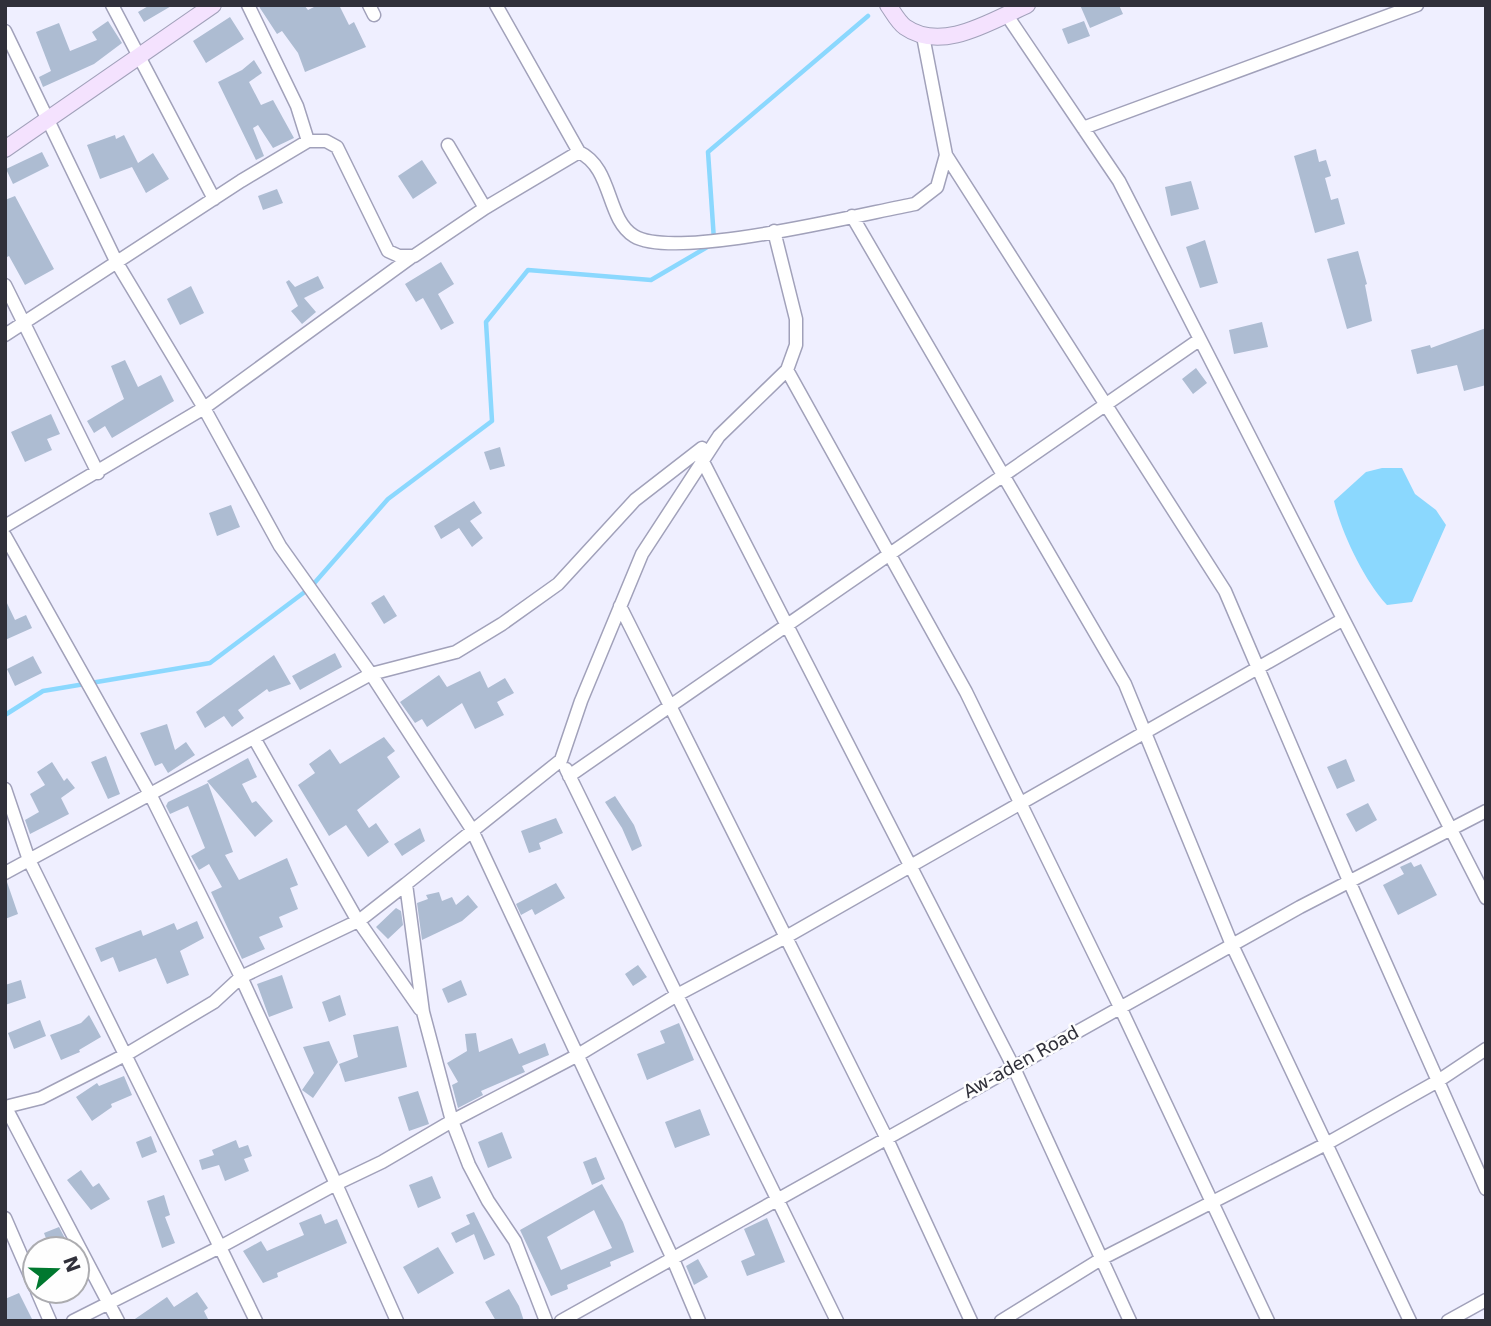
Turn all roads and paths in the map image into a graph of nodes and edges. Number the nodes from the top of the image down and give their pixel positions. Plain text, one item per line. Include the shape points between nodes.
1 (112, 5) edge
2 (213, 5) edge
3 (248, 5) edge
4 (496, 5) edge
5 (888, 5) edge
6 (1027, 5) edge
7 (1417, 5) edge
8 (1006, 14) junction
9 (5, 31) edge
10 (923, 36) junction
11 (138, 57) junction
12 (48, 120) junction
13 (1083, 128) junction
14 (308, 141) junction
15 (448, 145) dead end
16 (5, 149) edge
17 (579, 152) junction
18 (946, 155) junction
19 (214, 199) junction
20 (485, 208) junction
21 (852, 216) junction
22 (774, 231) junction
23 (414, 256) junction
24 (117, 263) junction
25 (5, 285) edge
26 (24, 322) junction
27 (5, 335) edge
28 (1199, 340) junction
29 (787, 370) junction
30 (1105, 404) junction
31 (204, 408) junction
32 (700, 457) junction
33 (98, 473) junction
34 (1003, 474) junction
35 (5, 526) edge
36 (5, 536) edge
37 (889, 553) junction
38 (620, 606) junction
39 (1342, 620) junction
40 (787, 627) junction
41 (1258, 668) junction
42 (372, 674) junction
43 (670, 706) junction
44 (1145, 732) junction
45 (254, 738) junction
46 (561, 760) junction
47 (569, 776) junction
48 (5, 789) edge
49 (150, 794) junction
50 (1021, 804) junction
51 (1486, 811) edge
52 (1450, 827) junction
53 (471, 828) junction
54 (29, 860) junction
55 (909, 865) junction
56 (5, 873) edge
57 (1349, 881) junction
58 (406, 884) junction
59 (1486, 898) edge
60 (360, 920) junction
61 (786, 937) junction
62 (1232, 945) junction
63 (241, 977) junction
64 (677, 995) junction
65 (1120, 1007) junction
66 (423, 1012) junction
67 (1486, 1049) edge
68 (127, 1054) junction
69 (578, 1055) junction
70 (1013, 1066) junction
71 (1438, 1081) junction
72 (5, 1106) edge
73 (452, 1121) junction
74 (886, 1137) junction
75 (1326, 1144) junction
76 (336, 1184) junction
77 (1486, 1189) edge
78 (778, 1197) junction
79 (1213, 1202) junction
80 (5, 1218) edge
81 (220, 1247) junction
82 (21, 1255) edge
83 (673, 1257) junction
84 (1101, 1259) junction
85 (1486, 1300) edge
86 (109, 1303) junction
87 (73, 1321) edge
88 (118, 1321) edge
89 (256, 1321) edge
90 (397, 1321) edge
91 (546, 1321) edge
92 (561, 1321) edge
93 (699, 1321) edge
94 (836, 1321) edge
95 (971, 1321) edge
96 (1000, 1321) edge
97 (1130, 1321) edge
98 (1269, 1321) edge
99 (1410, 1321) edge
100 (1447, 1321) edge

1 - 11 street
2 - 11 street
3 - 14 street via 297,106
4 - 17 street
5 - 10 street via 902,26
6 - 8 street
7 - 13 street
8 - 10 street via 951,36
8 - 13 street
9 - 12 street
10 - 18 street
11 - 12 street
11 - 19 street
12 - 16 street
12 - 24 street
13 - 28 street via 1119,181
14 - 19 street
14 - 23 street via 326,141 337,147 388,251
15 - 20 street
17 - 20 street
17 - 22 street via 597,167 625,227 635,237 714,243
18 - 21 street via 937,187 915,204
18 - 30 street
19 - 24 street
20 - 23 street
21 - 22 street
21 - 34 street
22 - 29 street via 796,319 796,345
23 - 31 street
24 - 26 street
24 - 31 street
25 - 26 street
26 - 27 street
26 - 33 street
28 - 30 street
28 - 39 street
29 - 32 street
29 - 37 street
30 - 34 street
30 - 41 street via 1225,591
31 - 33 street
31 - 42 street via 280,546
32 - 38 street via 642,554
32 - 40 street
32 - 42 street via 635,500 558,584 502,624 456,652
33 - 35 street
34 - 37 street
34 - 44 street via 1125,684
36 - 49 street
37 - 40 street
37 - 50 street
38 - 43 street
38 - 46 street
39 - 41 street
39 - 52 street
40 - 43 street
40 - 55 street
41 - 44 street
41 - 57 street
42 - 45 street
42 - 53 street
43 - 47 street
43 - 61 street
44 - 50 street
44 - 62 street
45 - 49 street
45 - 60 street
46 - 47 street
46 - 53 street
47 - 64 street
48 - 54 street
49 - 54 street
49 - 63 street
50 - 55 street
50 - 65 street
51 - 52 street, Aw-aden Road
52 - 57 street, Aw-aden Road
52 - 59 street
53 - 58 street
53 - 69 street
54 - 56 street
54 - 68 street
55 - 61 street
55 - 70 street
57 - 62 street, Aw-aden Road
57 - 71 street
58 - 60 street
58 - 66 street
60 - 63 street
60 - 66 street
61 - 64 street
61 - 74 street
62 - 65 street, Aw-aden Road
62 - 75 street
63 - 68 street via 214,1002
63 - 76 street
64 - 69 street
64 - 78 street
65 - 70 street, Aw-aden Road
65 - 79 street
66 - 73 street
67 - 71 street
68 - 72 street via 41,1098
68 - 81 street
69 - 73 street
69 - 83 street
70 - 74 street, Aw-aden Road
70 - 84 street
71 - 75 street
71 - 77 street
72 - 86 street
73 - 76 street
73 - 91 street via 469,1165 515,1241
74 - 78 street, Aw-aden Road
74 - 95 street
75 - 79 street
75 - 99 street
76 - 81 street
76 - 90 street
78 - 83 street, Aw-aden Road
78 - 94 street
79 - 84 street
79 - 98 street
80 - 82 street
81 - 86 street
81 - 89 street
83 - 92 street, Aw-aden Road
83 - 93 street
84 - 96 street
84 - 97 street
85 - 100 street
86 - 87 street
86 - 88 street

